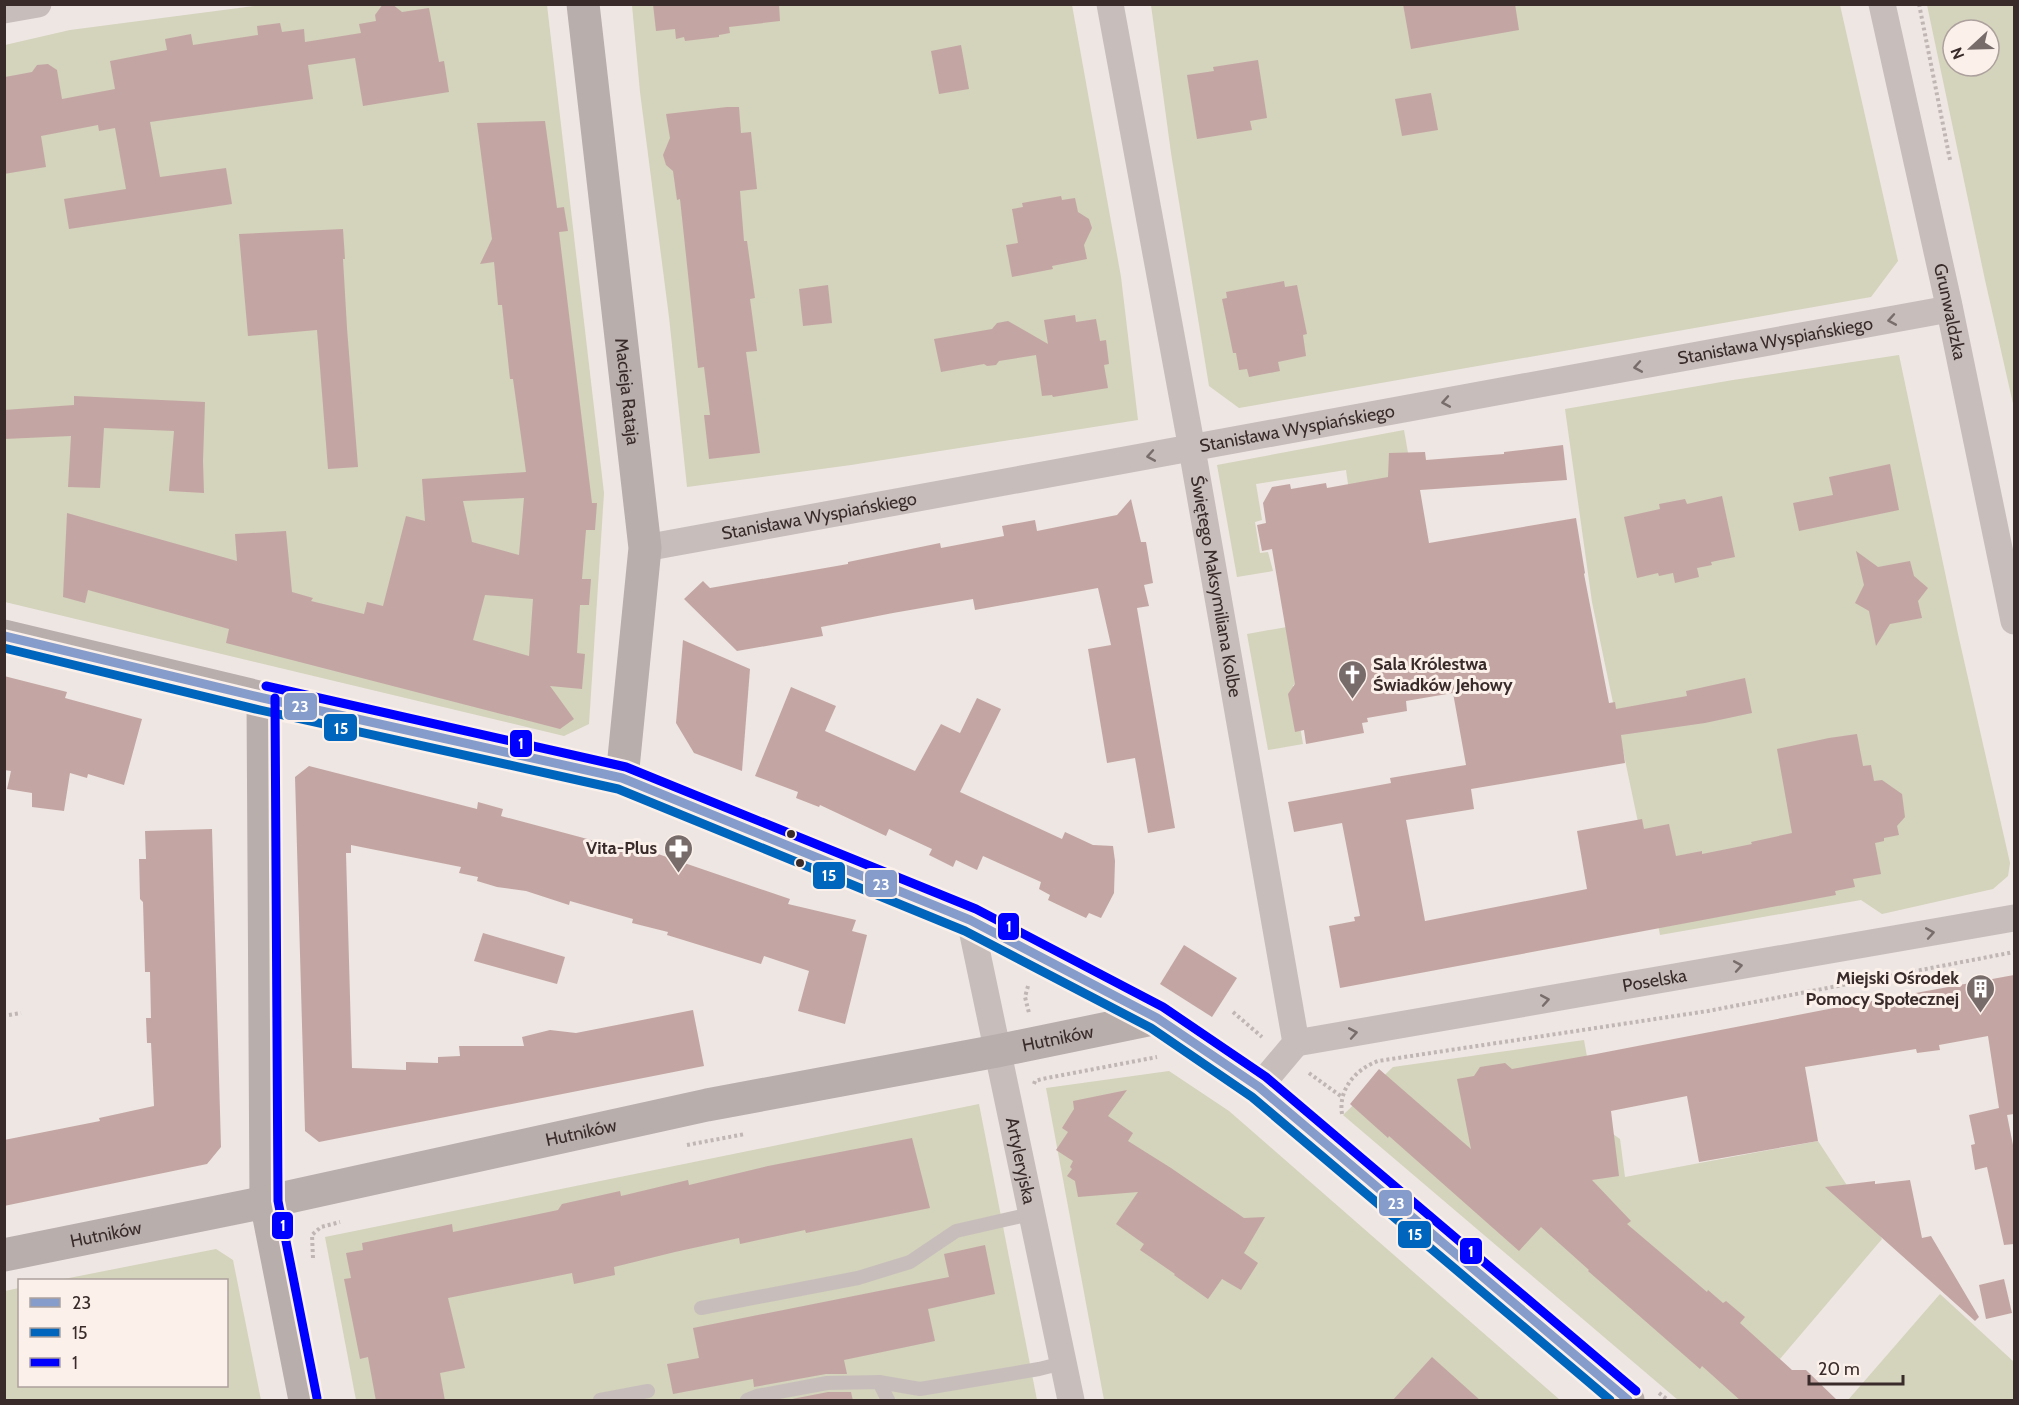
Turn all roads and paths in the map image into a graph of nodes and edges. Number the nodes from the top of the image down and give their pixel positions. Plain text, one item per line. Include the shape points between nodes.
1 (38, 4) edge
2 (582, 4) edge
3 (1110, 4) edge
4 (1882, 4) edge
5 (4, 10) edge
6 (1949, 309) junction
7 (1192, 449) junction
8 (645, 548) junction
9 (2014, 621) edge
10 (4, 636) edge
11 (263, 698) junction
12 (622, 778) junction
13 (2014, 918) edge
14 (970, 920) junction
15 (2014, 952) edge
16 (1040, 957) junction
17 (21, 1012) dead end
18 (9, 1015) dead end
19 (1157, 1018) junction
20 (1296, 1043) junction
21 (1035, 1044) junction
22 (997, 1052) junction
23 (1163, 1059) dead end
24 (1042, 1079) junction
25 (1033, 1087) dead end
26 (1259, 1087) junction
27 (1342, 1097) dead end
28 (754, 1132) dead end
29 (685, 1146) dead end
30 (266, 1202) junction
31 (1031, 1214) junction
32 (343, 1221) dead end
33 (4, 1255) edge
34 (315, 1268) dead end
35 (701, 1308) dead end
36 (1064, 1363) junction
37 (879, 1382) junction
38 (648, 1391) dead end
39 (922, 1395) edge
40 (305, 1401) edge
41 (600, 1401) edge
42 (747, 1401) edge
43 (888, 1401) edge
44 (1071, 1401) edge
45 (1628, 1401) edge

1 - 5 street
2 - 8 street, Macieja Rataja
3 - 7 street, Świętego Maksymiliana Kolbe
4 - 6 street, Grunwaldzka
6 -> 7 street, Stanisława Wyspiańskiego
6 - 9 street, Grunwaldzka
7 -> 8 street, Stanisława Wyspiańskiego
7 - 20 street, Świętego Maksymiliana Kolbe
8 - 12 street, Macieja Rataja
10 - 11 street
11 - 12 street
11 - 30 street
12 - 14 street
20 -> 13 street, Poselska
14 - 16 street
14 - 22 street, Artyleryjska
15 - 27 path via 1708,1011 1378,1061 1358,1072
16 - 19 street
16 - 21 path via 1025,997
17 - 18 path
19 - 21 street, Hutników
19 - 26 street
20 - 26 street
21 - 22 street, Hutników
21 - 24 path
22 - 30 street, Hutników via 707,1105
22 - 31 street, Artyleryjska
23 - 24 path via 1136,1060
24 - 25 path via 1034,1082
26 - 45 street
28 - 29 path
30 - 33 street, Hutników
30 - 40 street
31 - 35 lane via 956,1231 910,1262 858,1278
31 - 36 street, Artyleryjska
32 - 34 path via 312,1234
36 - 39 lane
36 - 44 street, Artyleryjska
37 - 39 lane
37 - 42 lane via 828,1383
37 - 43 lane
38 - 41 lane

